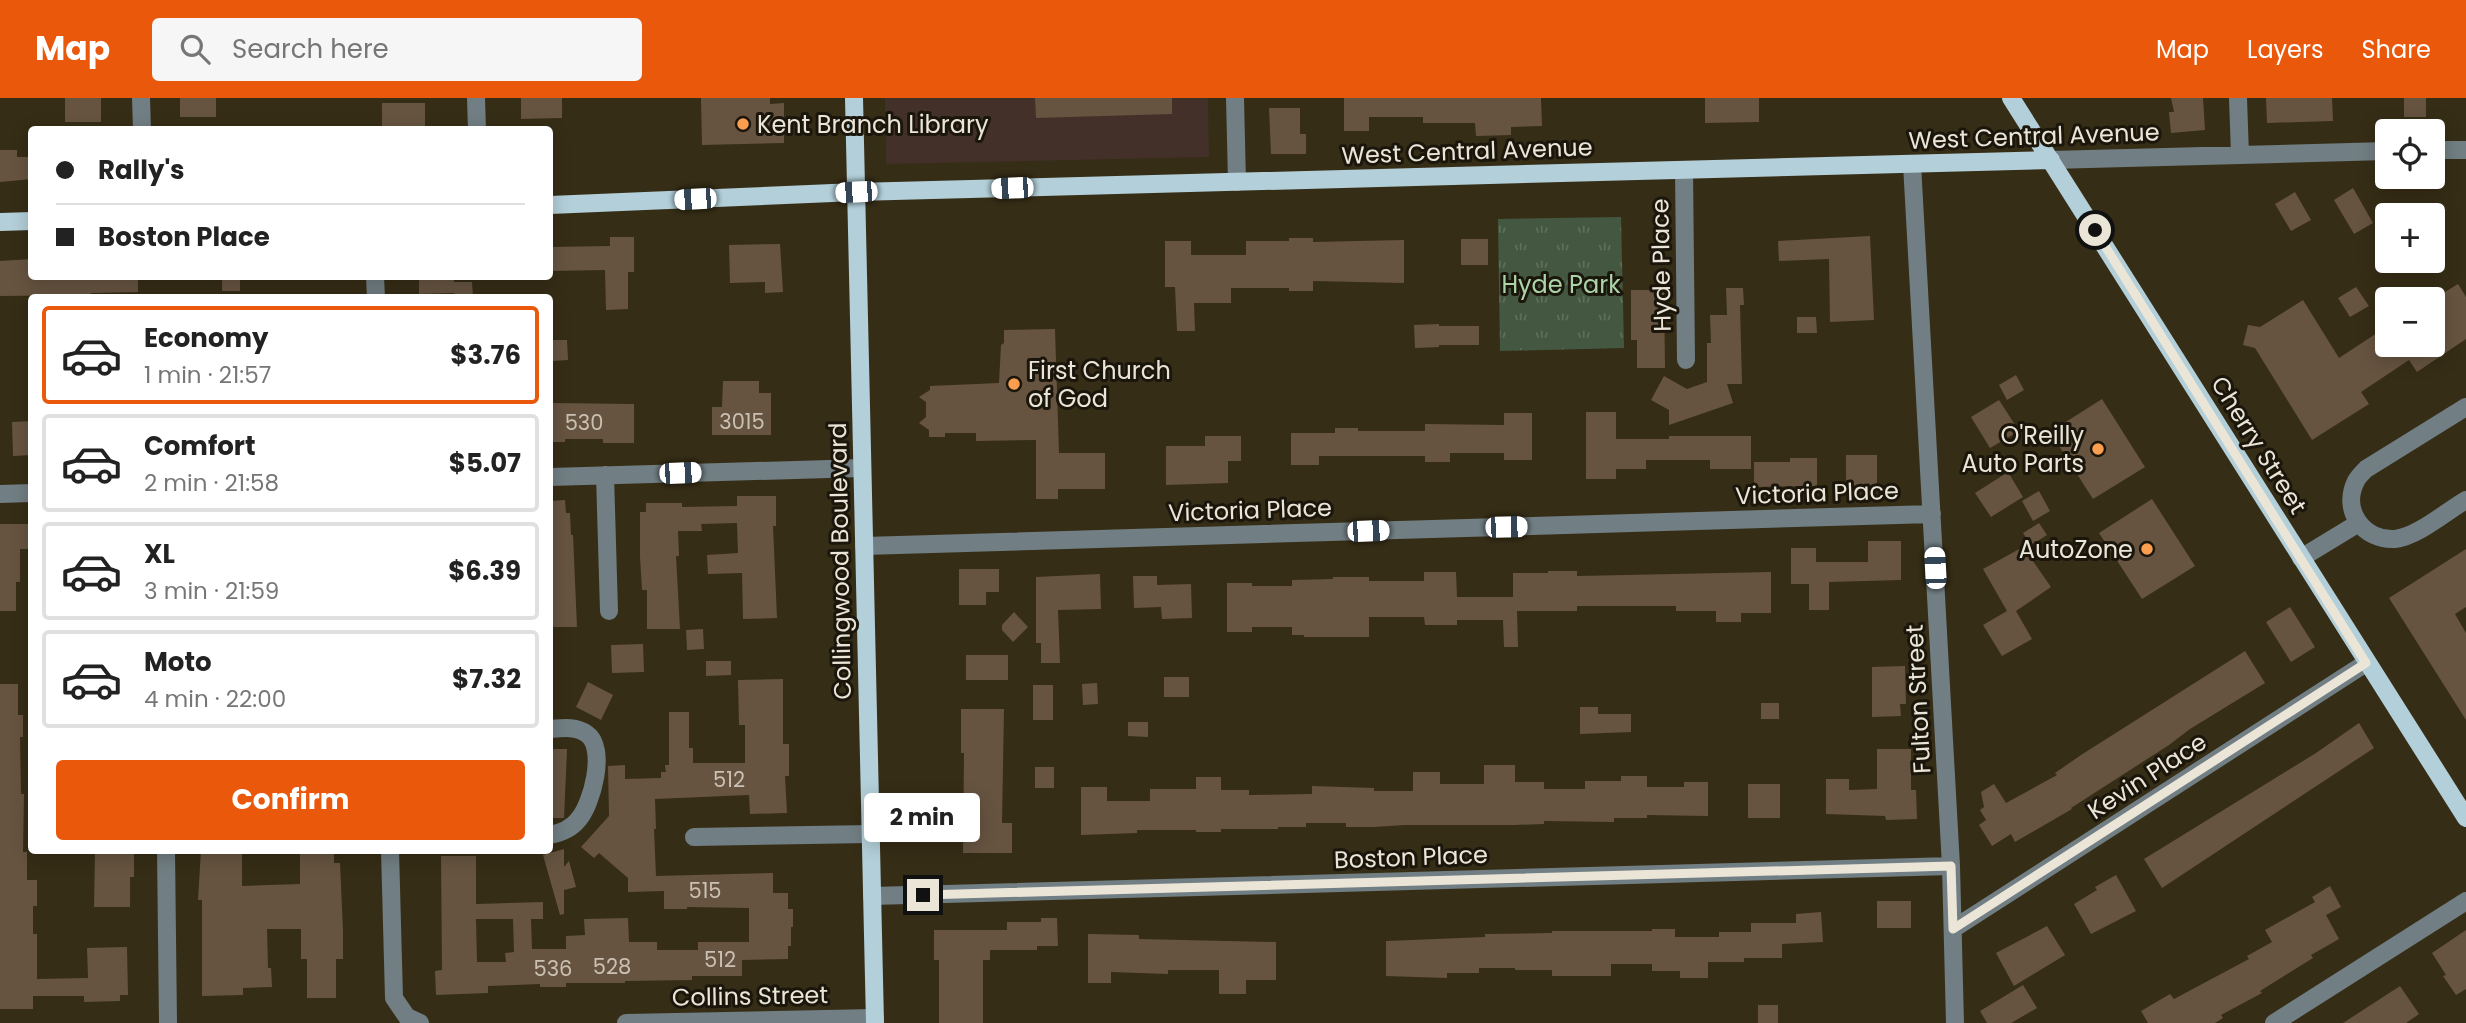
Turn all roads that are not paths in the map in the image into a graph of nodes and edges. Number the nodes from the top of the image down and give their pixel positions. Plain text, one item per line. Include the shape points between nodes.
1 (141, 98) edge
2 (476, 98) edge
3 (854, 98) edge
4 (1235, 98) edge
5 (2011, 98) edge
6 (2238, 98) edge
7 (142, 126) edge
8 (477, 126) edge
9 (2445, 150) edge
10 (2466, 150) edge
11 (2375, 151) edge
12 (2240, 155) junction
13 (2051, 160) junction
14 (1912, 164) junction
15 (1684, 170) junction
16 (1237, 182) junction
17 (856, 192) junction
18 (553, 205) edge
19 (28, 221) edge
20 (0, 222) edge
21 (1686, 360) dead end
22 (2466, 407) edge
23 (862, 468) junction
24 (605, 475) junction
25 (553, 477) edge
26 (28, 493) edge
27 (0, 494) edge
28 (2466, 499) edge
29 (1932, 514) junction
30 (2357, 524) junction
31 (864, 546) junction
32 (2301, 558) junction
33 (609, 611) dead end
34 (2366, 663) junction
35 (553, 729) edge
36 (2466, 818) edge
37 (553, 834) edge
38 (870, 834) junction
39 (694, 836) dead end
40 (166, 854) edge
41 (390, 854) edge
42 (1951, 866) junction
43 (872, 896) junction
44 (2466, 901) edge
45 (1953, 929) junction
46 (414, 1020) edge
47 (875, 1020) edge
48 (169, 1023) edge
49 (626, 1023) edge
50 (1955, 1023) edge
51 (2274, 1023) edge

1 - 7 street
2 - 8 street
3 - 17 main road, Collingwood Boulevard
4 - 16 street
5 - 13 main road, Cherry Street
6 - 12 street
9 - 10 street
11 - 12 street, West Central Avenue
12 - 13 street, West Central Avenue
13 - 14 main road, West Central Avenue
13 - 32 main road, Cherry Street
14 - 15 main road, West Central Avenue
14 - 29 street, Fulton Street
15 - 16 main road, West Central Avenue
15 - 21 street, Hyde Place
16 - 17 main road, West Central Avenue
17 - 18 main road, West Central Avenue
17 - 23 main road, Collingwood Boulevard
19 - 20 main road
22 - 30 street via 2366,468 2352,496
23 - 24 street
23 - 31 main road, Collingwood Boulevard
24 - 25 street
24 - 33 street
26 - 27 street
28 - 30 street via 2411,535 2397,539 2368,534
29 - 31 street, Victoria Place
29 - 42 street, Fulton Street
30 - 32 street
31 - 38 main road, Collingwood Boulevard
32 - 34 main road, Cherry Street
34 - 36 main road, Cherry Street
34 - 45 street, Kevin Place
35 - 37 street via 587,734 596,752 587,808 569,828
38 - 39 street
38 - 43 main road, Collingwood Boulevard
40 - 48 street
41 - 46 street via 394,998
42 - 43 street, Boston Place
42 - 45 street, Fulton Street
43 - 47 main road, Collingwood Boulevard
44 - 51 street
45 - 50 street, Fulton Street
47 - 49 street, Collins Street

